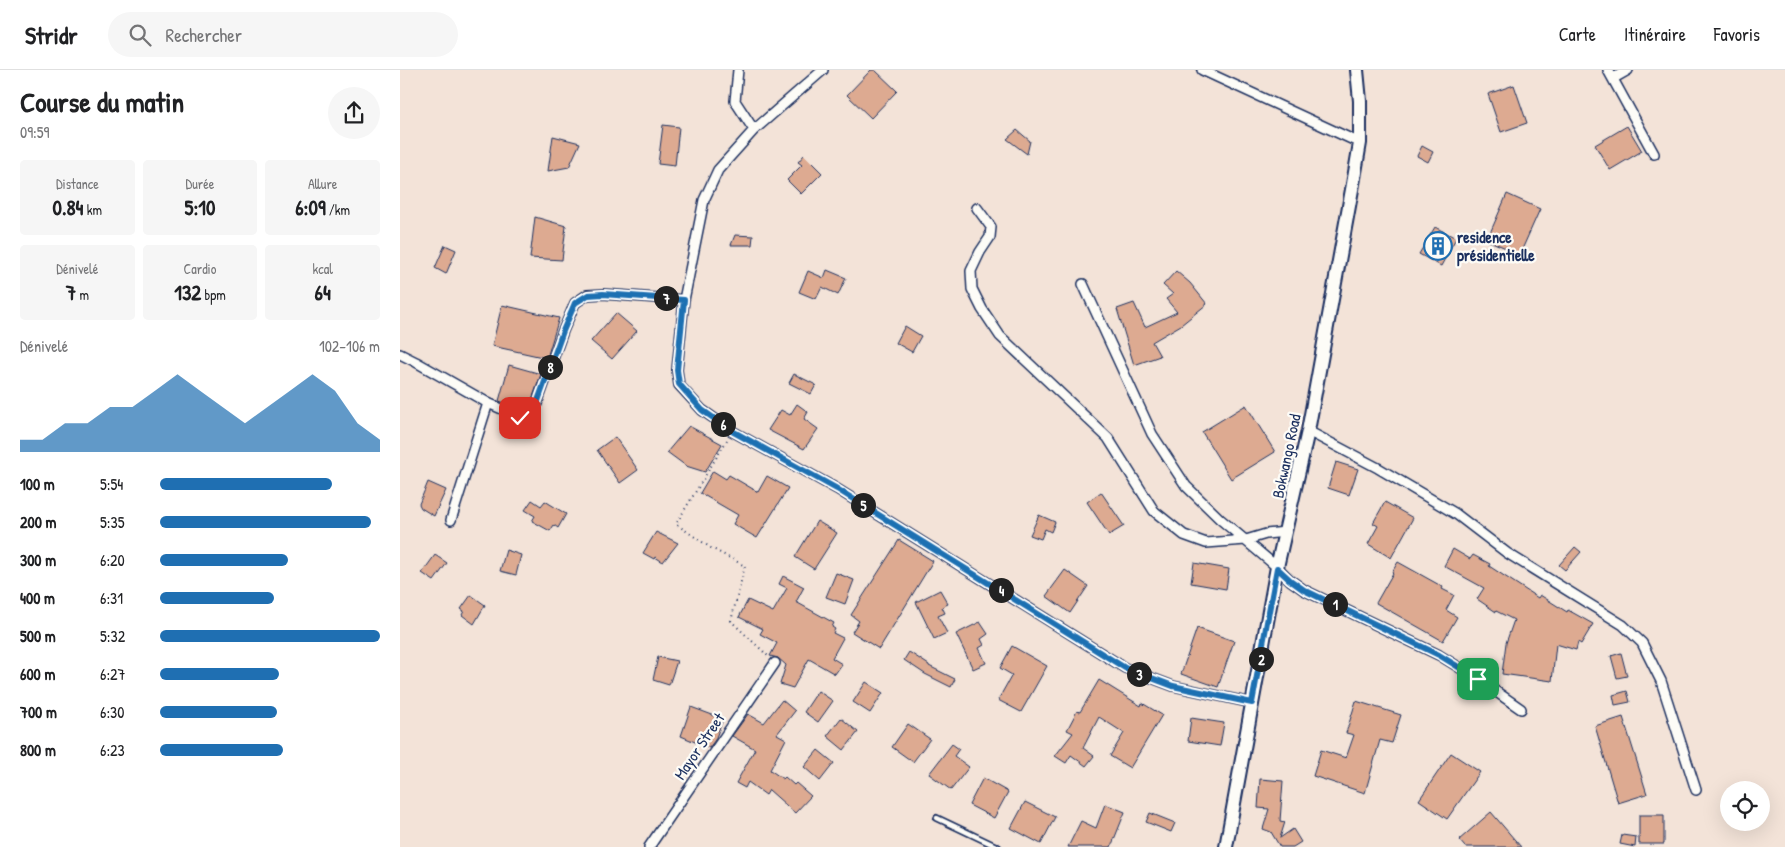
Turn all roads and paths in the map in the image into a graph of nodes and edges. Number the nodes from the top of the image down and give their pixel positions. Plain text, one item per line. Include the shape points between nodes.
1 (738, 70) edge
2 (823, 70) edge
3 (1202, 70) edge
4 (1357, 70) edge
5 (1608, 70) edge
6 (1628, 70) edge
7 (1614, 78) junction
8 (754, 130) junction
9 (1360, 143) junction
10 (1654, 154) dead end
11 (977, 208) dead end
12 (1083, 284) dead end
13 (684, 300) junction
14 (400, 354) edge
15 (488, 403) junction
16 (1308, 430) junction
17 (732, 431) junction
18 (451, 520) dead end
19 (1286, 532) junction
20 (1246, 540) junction
21 (1277, 568) junction
22 (775, 663) joint
23 (1252, 703) junction
24 (1520, 709) dead end
25 (1696, 790) dead end
26 (937, 818) dead end
27 (649, 847) edge
28 (998, 847) edge
29 (1226, 847) edge

1 - 8 street via 735,101
2 - 8 street
3 - 9 street
4 - 9 street, Bokwango Road
5 - 7 street
6 - 7 street
7 - 10 street
8 - 13 street via 718,170 704,200
9 - 16 street, Bokwango Road
11 - 20 street via 991,227 990,237 971,271 972,289 1000,336 1108,438 1154,511 1184,535 1206,543
12 - 20 street via 1152,434 1186,486
13 - 15 street via 588,295 575,303 534,412 520,418
13 - 17 street via 677,370 679,384 702,410
14 - 15 street
15 - 18 street
16 - 19 street, Bokwango Road
16 - 25 street via 1456,514 1507,553 1585,600 1642,643 1661,680
17 - 22 path via 676,524 745,566 730,621
17 - 23 street via 837,489 1125,668 1173,686
19 - 20 street
19 - 21 street, Bokwango Road
20 - 21 street
21 - 23 street, Bokwango Road
21 - 24 street via 1304,590 1439,655
22 - 27 street, Mayor Street
23 - 29 street, Bokwango Road
26 - 28 lane

